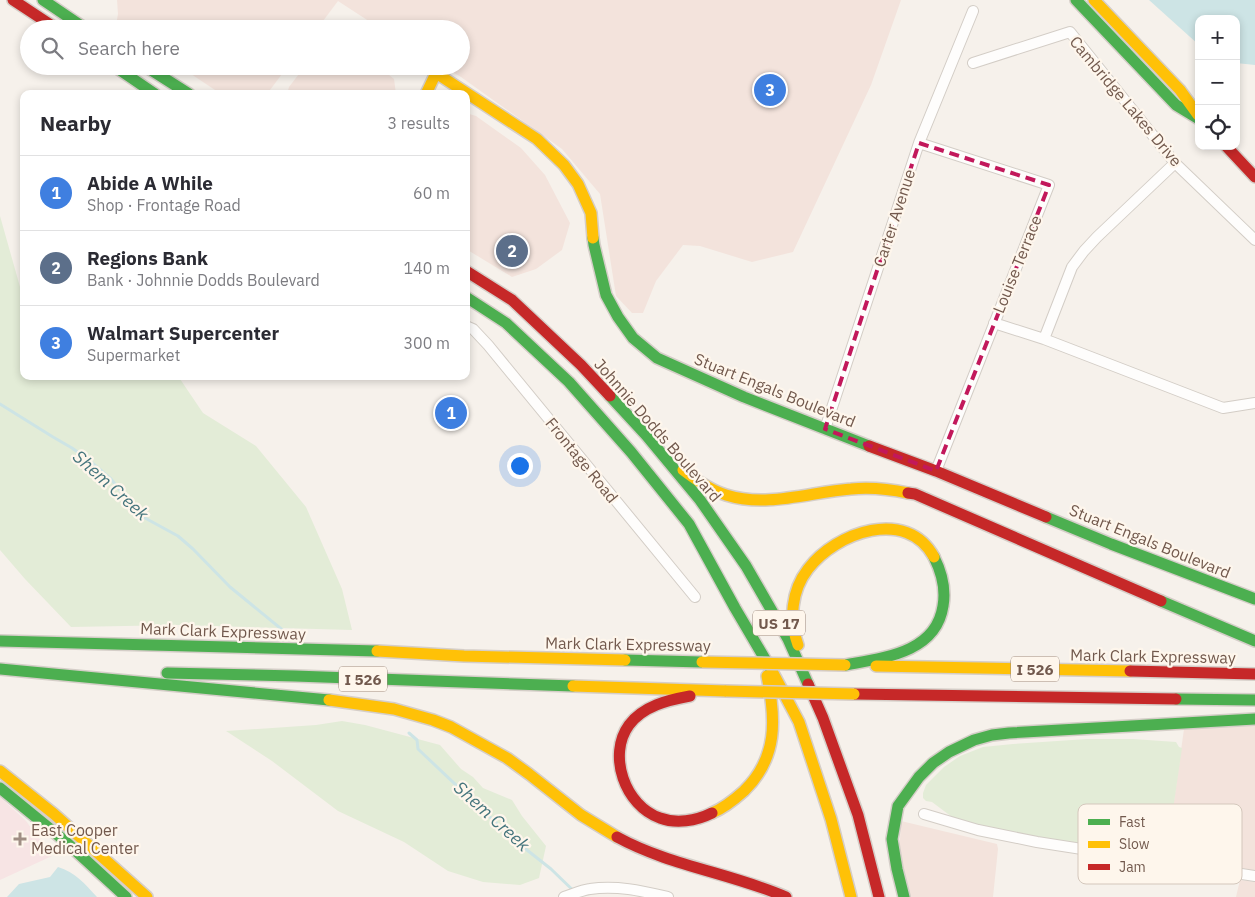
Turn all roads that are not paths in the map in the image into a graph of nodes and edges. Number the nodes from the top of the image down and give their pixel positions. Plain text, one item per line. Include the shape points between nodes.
1 (13, 0) edge
2 (43, 0) edge
3 (1076, 0) edge
4 (1094, 0) edge
5 (973, 11) dead end
6 (43, 20) edge
7 (73, 20) edge
8 (973, 63) dead end
9 (127, 75) edge
10 (160, 75) edge
11 (435, 75) edge
12 (439, 75) edge
13 (149, 90) edge
14 (183, 90) edge
15 (428, 90) edge
16 (462, 90) edge
17 (470, 95) edge
18 (470, 105) edge
19 (487, 106) junction
20 (1195, 112) edge
21 (1195, 116) edge
22 (919, 143) junction
23 (1230, 150) edge
24 (1175, 163) junction
25 (1255, 177) edge
26 (1255, 240) edge
27 (470, 274) edge
28 (470, 300) edge
29 (994, 323) junction
30 (470, 328) edge
31 (1044, 339) junction
32 (1255, 403) edge
33 (825, 429) junction
34 (660, 453) junction
35 (936, 471) junction
36 (694, 597) dead end
37 (1255, 599) edge
38 (0, 641) edge
39 (1255, 641) edge
40 (761, 651) junction
41 (845, 665) junction
42 (0, 669) edge
43 (1255, 674) edge
44 (726, 691) junction
45 (1255, 700) edge
46 (1255, 719) edge
47 (0, 771) edge
48 (0, 788) edge
49 (924, 814) dead end
50 (858, 815) junction
51 (1078, 848) edge
52 (1242, 874) edge
53 (1255, 876) edge
54 (126, 897) edge
55 (147, 897) edge
56 (564, 897) edge
57 (668, 897) edge
58 (786, 897) edge
59 (851, 897) edge
60 (879, 897) edge
61 (904, 897) edge

1 - 6 main road
2 - 7 main road
3 - 21 main road via 1176,105
4 - 20 main road via 1180,90
5 - 22 street, Carter Avenue
8 - 24 street, Cambridge Lakes Drive via 1070,32
9 - 13 main road
10 - 14 main road
11 - 15 main road, Stuart Engals Boulevard
12 - 16 main road, Stuart Engals Boulevard
17 - 19 main road, Stuart Engals Boulevard
18 - 19 main road
19 - 33 main road, Stuart Engals Boulevard via 537,139 578,184 591,213 594,245 606,295 633,338 657,358
22 - 29 street, Louise Terrace via 1049,185
22 - 33 street, Carter Avenue
23 - 25 main road
24 - 26 street, Cambridge Lakes Drive
24 - 31 street via 1084,250 1072,267
27 - 34 main road, Johnnie Dodds Boulevard / US 17 via 512,300 580,365
28 - 40 main road, US 17 via 506,324 569,382 631,452 689,524
29 - 31 street
29 - 35 street, Louise Terrace
30 - 36 street, Frontage Road via 488,344
31 - 32 street via 1223,408
33 - 35 main road, Stuart Engals Boulevard
34 - 39 main road via 717,492 741,498 770,500 862,488 915,494
34 - 50 main road, Johnnie Dodds Boulevard / US 17 via 700,500 746,566 788,639 823,718
35 - 37 main road, Stuart Engals Boulevard
38 - 41 main road, Mark Clark Expressway / I 526, bridge
40 - 44 main road via 774,713 774,728 764,765 740,795 711,815 684,821 656,817 637,802 621,771 620,748 629,725 661,703
40 - 59 main road, US 17 via 798,722 831,819
41 - 43 main road, Mark Clark Expressway / I 526
41 - 50 main road via 903,652 934,630 943,609 943,578 929,550 914,536 897,530 884,530 859,533 842,540 810,567 802,578 794,601 796,641 846,752
42 - 44 main road, I 526
42 - 58 main road via 292,697 406,712 433,720 510,760 582,816 626,842 662,857 748,881
44 - 45 main road, bridge
46 - 61 main road via 1009,733 963,745 933,763 898,806 892,839
47 - 55 main road
48 - 54 main road
49 - 51 street via 978,830
50 - 60 main road, Johnnie Dodds Boulevard / US 17
52 - 53 street
56 - 57 street via 590,889 611,888 631,888

